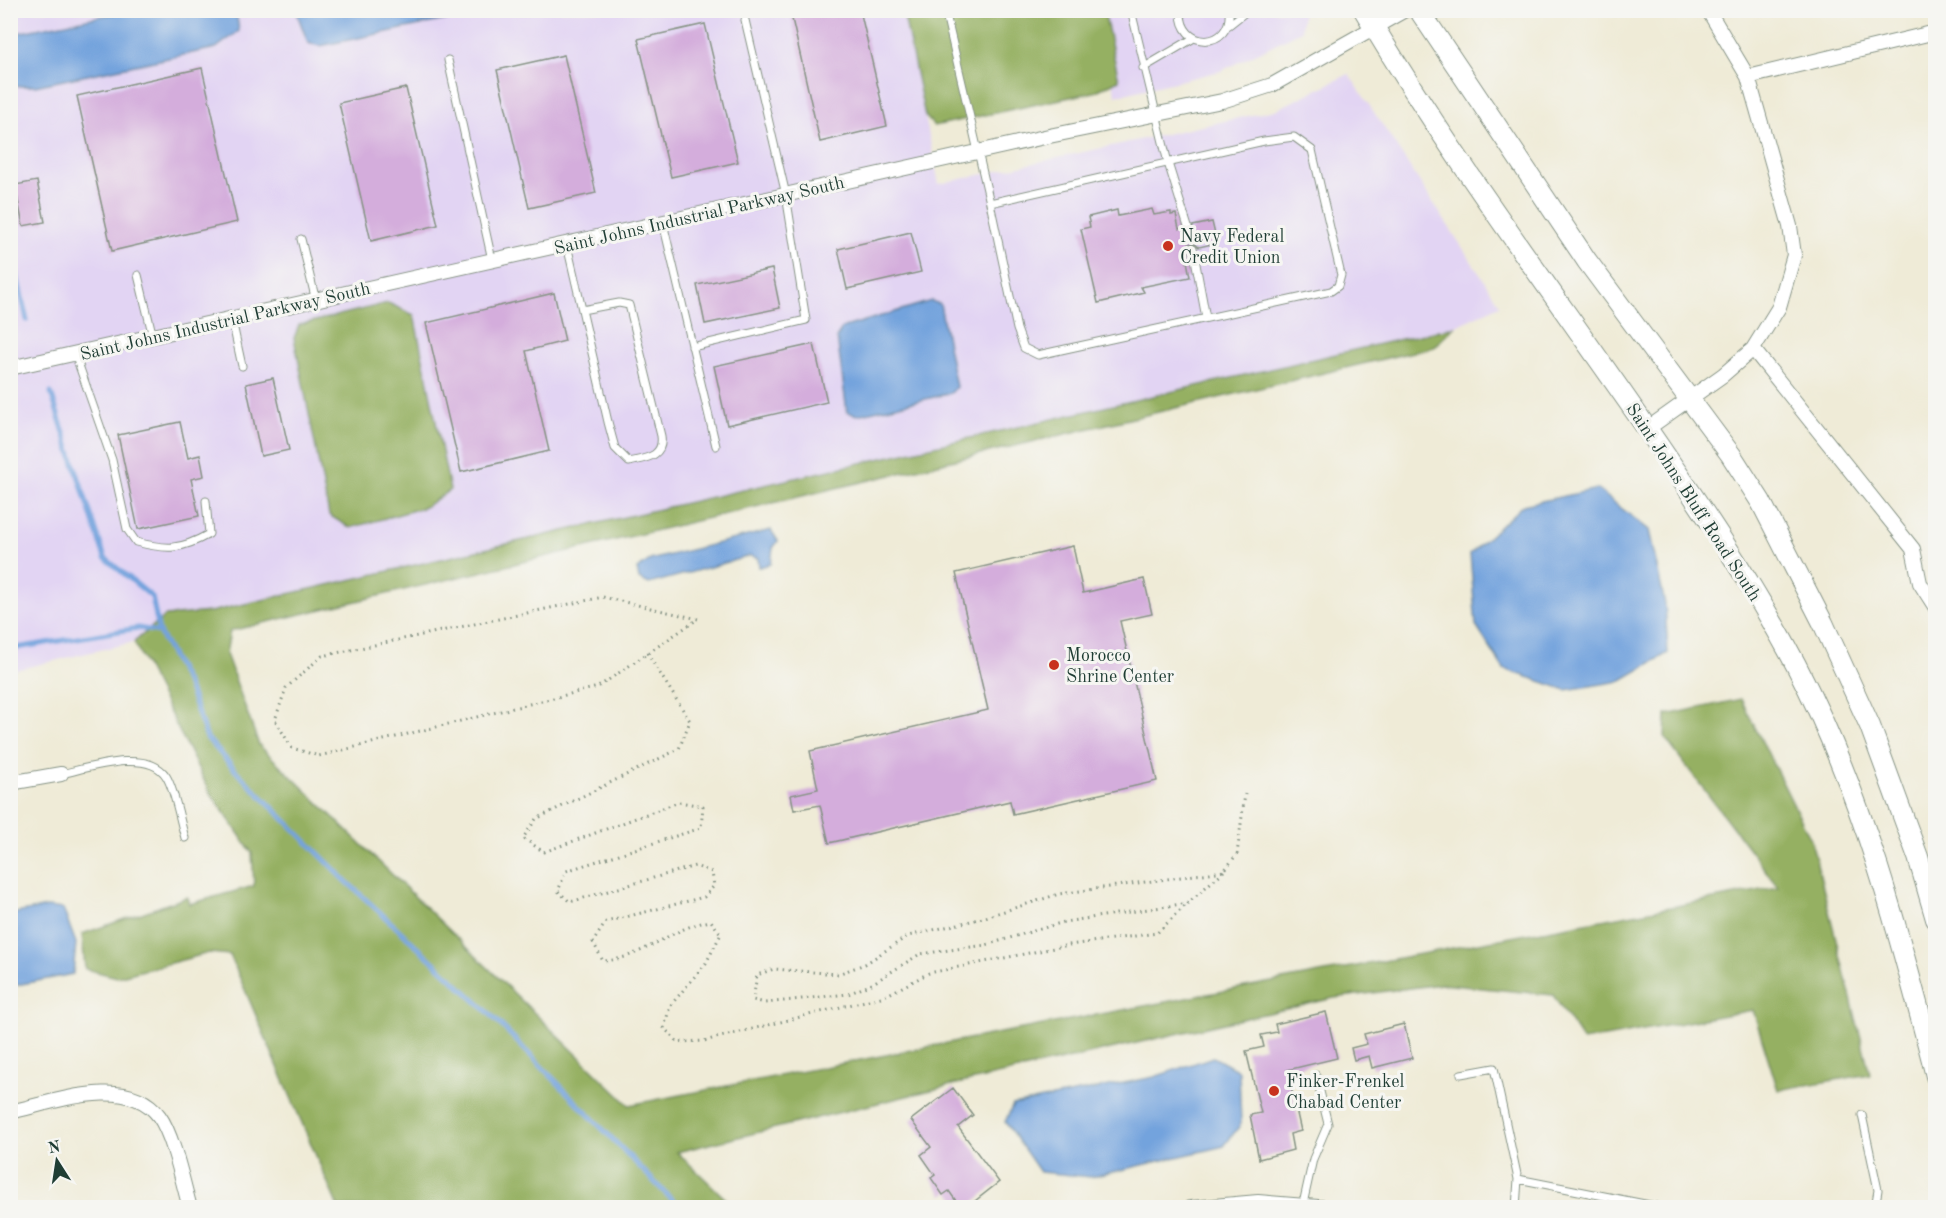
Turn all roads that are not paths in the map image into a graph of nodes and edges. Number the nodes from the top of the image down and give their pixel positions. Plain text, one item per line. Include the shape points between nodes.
1 (945, 10) edge
2 (1131, 10) edge
3 (1181, 10) edge
4 (1229, 10) edge
5 (1248, 10) edge
6 (1405, 10) edge
7 (1419, 10) edge
8 (1708, 10) edge
9 (1369, 19) edge
10 (745, 20) dead end
11 (1228, 26) junction
12 (1935, 32) edge
13 (1194, 38) junction
14 (448, 60) dead end
15 (1143, 68) junction
16 (1748, 77) junction
17 (1157, 113) junction
18 (979, 152) junction
19 (1168, 163) junction
20 (786, 195) junction
21 (990, 203) junction
22 (663, 223) junction
23 (1188, 227) dead end
24 (301, 239) dead end
25 (567, 245) junction
26 (1193, 248) dead end
27 (493, 262) junction
28 (138, 274) dead end
29 (316, 301) junction
30 (582, 310) junction
31 (1206, 318) junction
32 (232, 320) junction
33 (153, 337) junction
34 (693, 346) junction
35 (1753, 349) junction
36 (75, 354) junction
37 (242, 366) dead end
38 (10, 368) edge
39 (1689, 398) junction
40 (1647, 429) junction
41 (716, 446) dead end
42 (206, 501) dead end
43 (1935, 608) edge
44 (61, 774) joint
45 (10, 783) edge
46 (185, 838) dead end
47 (1935, 919) edge
48 (1461, 1074) dead end
49 (1316, 1075) dead end
50 (1935, 1076) edge
51 (10, 1112) edge
52 (1862, 1115) dead end
53 (1518, 1179) junction
54 (1303, 1204) junction
55 (1244, 1205) edge
56 (190, 1208) edge
57 (1191, 1208) edge
58 (1330, 1208) edge
59 (1516, 1208) edge
60 (1665, 1208) edge
61 (1875, 1208) edge

1 - 18 lane
2 - 15 lane
3 - 13 lane via 1183,27
4 - 11 lane
5 - 11 lane
6 - 9 street, Saint Johns Industrial Parkway South
7 - 39 main road via 1587,261
8 - 16 street
9 - 17 street, Saint Johns Industrial Parkway South via 1312,64 1272,85 1222,101
9 - 40 main road, Saint Johns Bluff Road South via 1431,118
10 - 20 lane
11 - 13 lane via 1217,38
12 - 16 street
13 - 15 lane
14 - 27 lane
15 - 17 lane
16 - 35 street via 1790,226 1794,255 1779,307
17 - 18 street, Saint Johns Industrial Parkway South
17 - 19 lane
18 - 20 street, Saint Johns Industrial Parkway South
18 - 21 lane
19 - 21 lane
19 - 23 lane
19 - 31 lane via 1294,137 1312,150 1341,275 1338,286 1331,291
20 - 22 street, Saint Johns Industrial Parkway South
20 - 34 lane via 806,320
21 - 31 lane via 1024,348 1038,355
22 - 25 street, Saint Johns Industrial Parkway South
22 - 34 lane
24 - 29 lane
25 - 27 street, Saint Johns Industrial Parkway South
25 - 30 lane
26 - 31 lane
27 - 29 street, Saint Johns Industrial Parkway South
28 - 33 lane
29 - 32 street, Saint Johns Industrial Parkway South
30 - 30 lane via 615,448 629,462 652,456 662,445 661,436 629,305 619,303
32 - 33 street, Saint Johns Industrial Parkway South
32 - 37 lane
33 - 36 street, Saint Johns Industrial Parkway South
34 - 41 lane
35 - 39 street
35 - 43 street via 1913,549 1920,583
36 - 38 street, Saint Johns Industrial Parkway South
36 - 42 lane via 112,460 127,529 136,542 161,548 188,546 209,534
39 - 40 street
39 - 47 main road via 1761,502 1823,623 1870,726 1918,857
40 - 50 main road, Saint Johns Bluff Road South via 1755,590 1797,668 1877,861 1905,953
44 - 45 street
44 - 46 lane via 130,762 156,764 167,777
48 - 53 lane via 1494,1068
49 - 54 lane via 1328,1124 1313,1159
51 - 56 street via 107,1092 140,1101 159,1116 165,1128
52 - 61 lane via 1878,1190
53 - 59 lane
53 - 60 lane
54 - 55 street
54 - 58 street
55 - 57 street

